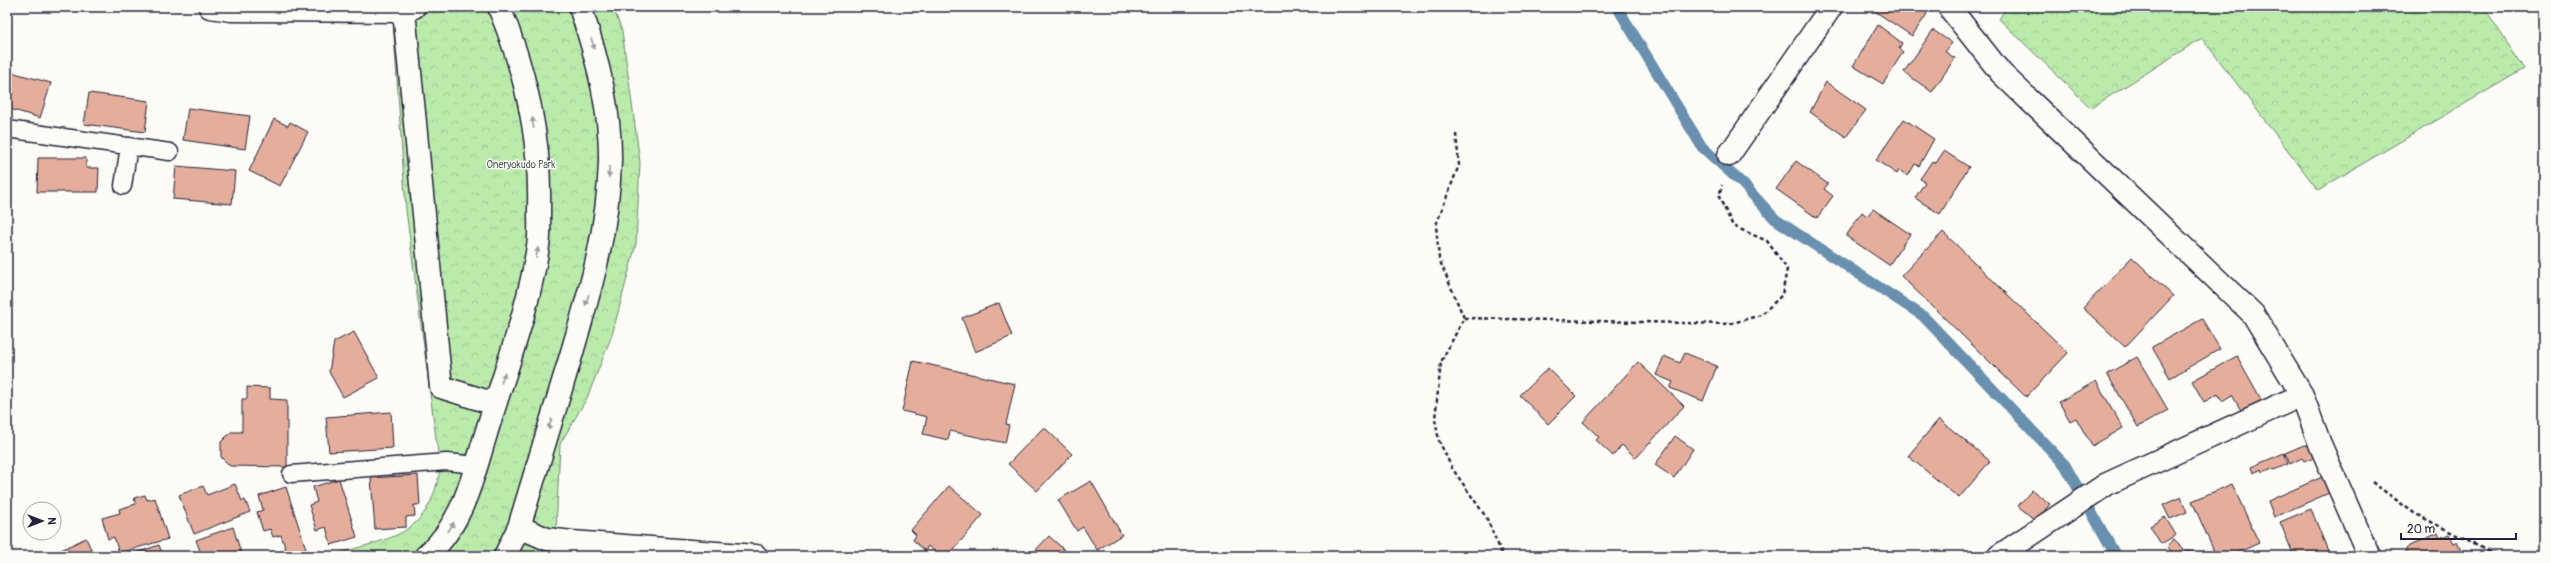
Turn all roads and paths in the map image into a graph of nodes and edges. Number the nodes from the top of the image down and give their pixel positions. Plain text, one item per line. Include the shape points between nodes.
1 (210, 7) edge
2 (499, 7) edge
3 (580, 7) edge
4 (1831, 7) edge
5 (1949, 7) edge
6 (231, 9) edge
7 (409, 9) edge
8 (7, 129) edge
9 (1456, 134) dead end
10 (129, 146) junction
11 (170, 152) dead end
12 (1729, 155) joint
13 (123, 186) dead end
14 (1464, 318) junction
15 (2302, 395) junction
16 (495, 404) junction
17 (476, 465) junction
18 (291, 474) dead end
19 (2370, 481) dead end
20 (519, 527) junction
21 (575, 549) edge
22 (426, 556) edge
23 (505, 556) edge
24 (756, 556) edge
25 (1503, 556) edge
26 (1714, 556) edge
27 (1739, 556) edge
28 (1999, 556) edge
29 (2369, 556) edge
30 (2497, 556) edge

1 - 6 street
16 -> 2 street via 527,301 538,245 540,179 531,105 513,40
3 -> 20 street via 594,47 606,105 610,159 607,215 598,264
4 - 12 street
5 - 15 street via 2000,73 2253,314
6 - 7 street
7 - 16 street via 441,387
8 - 10 lane
9 - 14 path via 1459,165 1436,225 1439,259
10 - 11 lane
10 - 13 lane
12 - 14 path via 1719,197 1733,226 1767,241 1787,269 1782,295 1760,315 1729,324
14 - 25 path via 1441,362 1435,419 1439,442 1452,468 1486,517
15 - 28 street via 2107,484
15 - 29 street via 2320,444
16 - 17 street
17 - 18 lane via 447,462
22 -> 17 street via 443,539 457,518
19 - 30 path via 2414,513
20 - 21 street
20 - 23 street
21 - 24 street
26 - 27 path via 1716,553 1735,553

